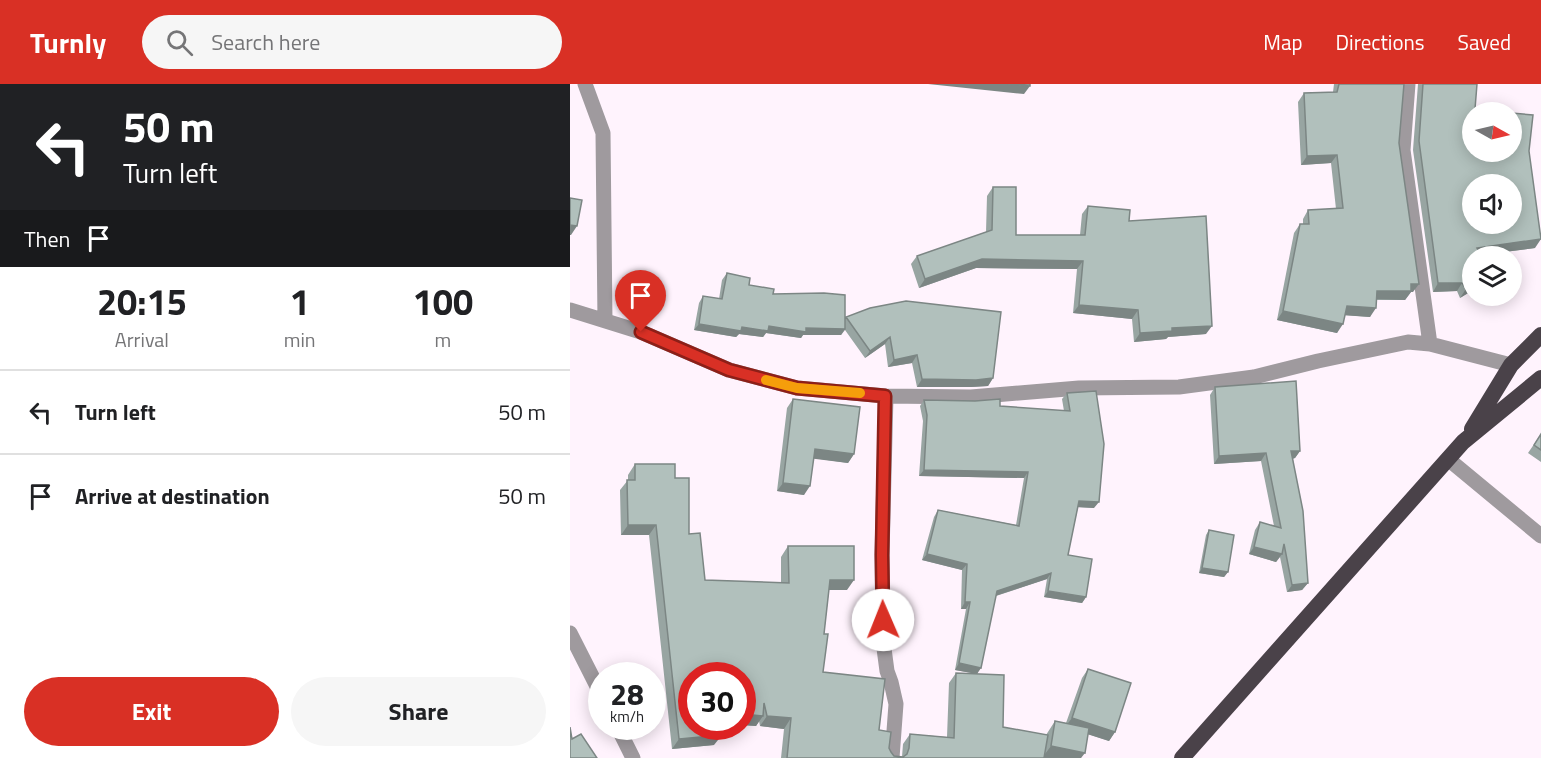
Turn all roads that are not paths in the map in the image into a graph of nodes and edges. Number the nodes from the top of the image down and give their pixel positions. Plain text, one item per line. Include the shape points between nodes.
1 (585, 84) edge
2 (1408, 84) edge
3 (570, 310) edge
4 (605, 321) junction
5 (1541, 335) edge
6 (1430, 345) junction
7 (1511, 365) junction
8 (1541, 378) edge
9 (885, 396) junction
10 (1463, 442) junction
11 (1448, 459) junction
12 (1541, 536) edge
13 (570, 633) edge
14 (588, 668) edge
15 (624, 740) edge
16 (633, 758) edge
17 (892, 758) edge
18 (1182, 758) edge

1 - 4 street via 603,133
2 - 6 street via 1403,150
3 - 4 street
4 - 9 street via 641,332 729,370 797,388
5 - 7 highway
6 - 7 street
6 - 9 street via 1408,342 1254,377 1179,387 1079,388 971,397
7 - 10 highway
8 - 10 highway
9 - 17 street via 883,641 896,704
10 - 11 highway
11 - 12 street
11 - 18 highway
13 - 14 street
15 - 16 street

